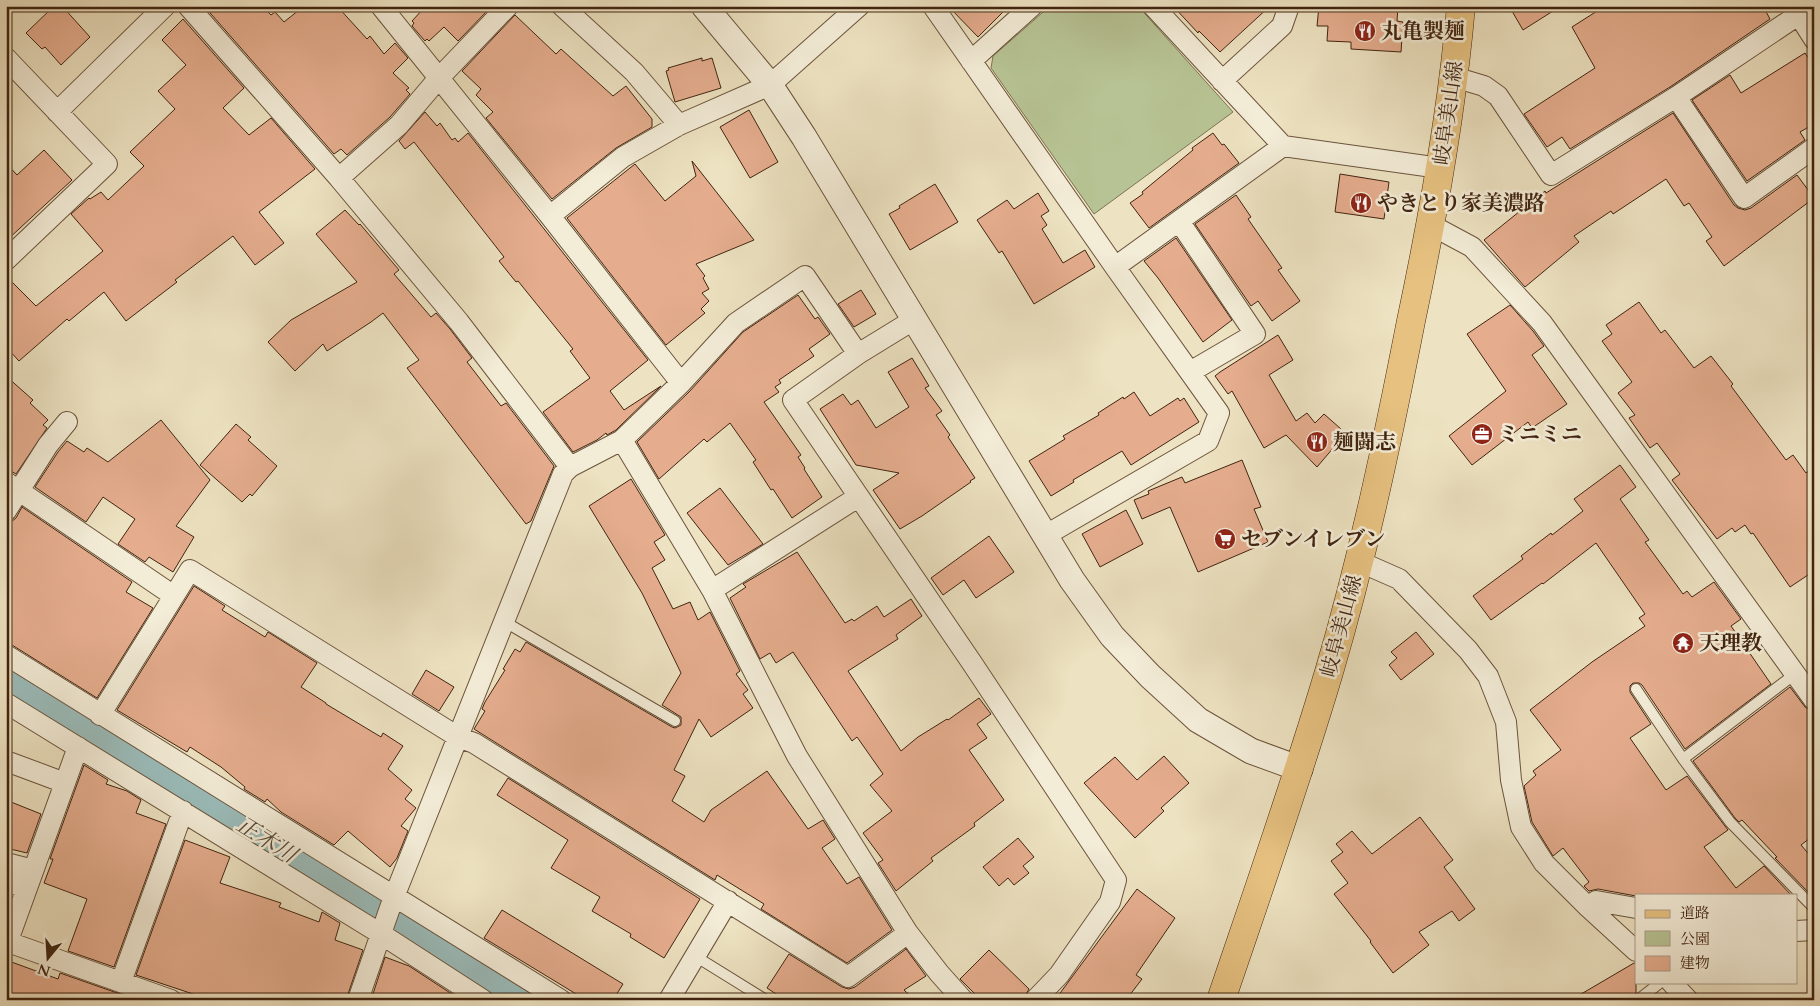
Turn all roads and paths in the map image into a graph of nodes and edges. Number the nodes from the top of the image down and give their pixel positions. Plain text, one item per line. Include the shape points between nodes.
1 (165, 6) edge
2 (188, 6) edge
3 (381, 6) edge
4 (508, 6) edge
5 (562, 6) edge
6 (704, 6) edge
7 (859, 6) edge
8 (933, 6) edge
9 (1032, 6) edge
10 (1152, 6) edge
11 (1289, 6) edge
12 (1461, 6) edge
13 (1796, 10) edge
14 (1814, 39) edge
15 (6, 58) edge
16 (971, 61) junction
17 (1454, 77) junction
18 (438, 79) junction
19 (1222, 81) junction
20 (770, 85) junction
21 (1676, 97) junction
22 (57, 112) junction
23 (679, 125) junction
24 (1283, 146) junction
25 (1814, 148) edge
26 (1440, 168) junction
27 (339, 178) junction
28 (550, 216) junction
29 (1179, 221) junction
30 (1431, 225) junction
31 (6, 260) edge
32 (1115, 267) junction
33 (915, 319) junction
34 (858, 354) junction
35 (1190, 372) junction
36 (681, 383) junction
37 (67, 422) dead end
38 (622, 440) junction
39 (570, 467) junction
40 (13, 486) edge
41 (858, 497) junction
42 (6, 511) edge
43 (1046, 535) junction
44 (1358, 561) junction
45 (712, 590) junction
46 (174, 596) junction
47 (505, 622) junction
48 (6, 656) edge
49 (1795, 674) junction
50 (1636, 689) dead end
51 (1813, 697) edge
52 (6, 703) edge
53 (100, 714) junction
54 (675, 721) dead end
55 (458, 737) junction
56 (78, 747) junction
57 (1683, 759) junction
58 (6, 761) edge
59 (1300, 770) junction
60 (65, 783) junction
61 (183, 812) junction
62 (6, 863) edge
63 (30, 879) junction
64 (6, 882) edge
65 (394, 898) junction
66 (728, 901) junction
67 (1588, 907) junction
68 (1635, 908) edge
69 (1814, 908) edge
70 (1814, 930) edge
71 (382, 931) junction
72 (1798, 931) edge
73 (908, 933) junction
74 (7, 944) edge
75 (1635, 950) edge
76 (695, 956) junction
77 (121, 982) junction
78 (1658, 984) edge
79 (1673, 984) edge
80 (171, 1000) edge
81 (358, 1000) edge
82 (482, 1000) edge
83 (561, 1000) edge
84 (669, 1000) edge
85 (766, 1000) edge
86 (963, 1000) edge
87 (1035, 1000) edge
88 (1221, 1000) edge
89 (1638, 1000) edge
90 (1688, 1000) edge

1 - 22 street
2 - 27 street
3 - 18 street
4 - 18 street
5 - 23 street via 634,72
6 - 20 street
7 - 20 street
8 - 16 street
9 - 16 street
10 - 19 street
11 - 19 street via 1282,26
12 - 17 main road, 岐阜美山線
13 - 14 street
13 - 21 street
15 - 22 street
16 - 32 street
17 - 21 street via 1484,86 1498,96 1551,176
17 - 26 main road, 岐阜美山線
18 - 27 street via 399,125
18 - 28 street
19 - 24 street
20 - 23 street
20 - 33 street
21 - 25 street via 1744,198
22 - 31 street via 107,164
23 - 28 street via 623,157
24 - 26 street
24 - 29 street
26 - 30 main road, 岐阜美山線
27 - 39 street via 459,322
28 - 36 street
29 - 32 street
29 - 35 street via 1255,334
30 - 44 main road, 岐阜美山線 via 1397,394
30 - 49 street via 1472,247 1542,323
32 - 35 street
33 - 34 street
33 - 43 street
34 - 36 street via 805,276 736,323
34 - 41 street via 793,400
35 - 43 street via 1219,413 1208,441
36 - 38 street
37 - 40 street
38 - 39 street
38 - 45 street
39 - 47 street via 564,474
40 - 42 street
40 - 46 street
41 - 45 street
41 - 87 street via 1116,880 1110,902 1059,975
43 - 59 street via 1072,580 1112,636 1150,676 1198,720 1239,746
44 - 59 main road, 岐阜美山線
44 - 67 street via 1399,579 1468,650 1488,676 1506,722 1511,780 1521,827 1544,863
45 - 73 street via 797,756
46 - 53 street
46 - 55 street via 190,570
47 - 54 lane
47 - 55 street
48 - 53 street
49 - 51 street
49 - 57 lane
50 - 57 lane
52 - 56 street
53 - 65 street
55 - 65 street
55 - 66 street via 474,743
56 - 60 street
56 - 61 street
57 - 69 lane via 1730,822
58 - 60 street
59 - 88 main road, 岐阜美山線
60 - 63 street
61 - 71 street
61 - 77 street
62 - 63 street
63 - 64 street
63 - 74 street
65 - 71 street
65 - 83 street
66 - 73 street via 848,976
66 - 76 street
67 - 68 street via 1596,901
67 - 75 street
70 - 72 street
71 - 81 street
71 - 82 street
73 - 86 street
74 - 77 street
76 - 84 street
76 - 85 lane
77 - 80 street
78 - 89 lane
79 - 90 street

